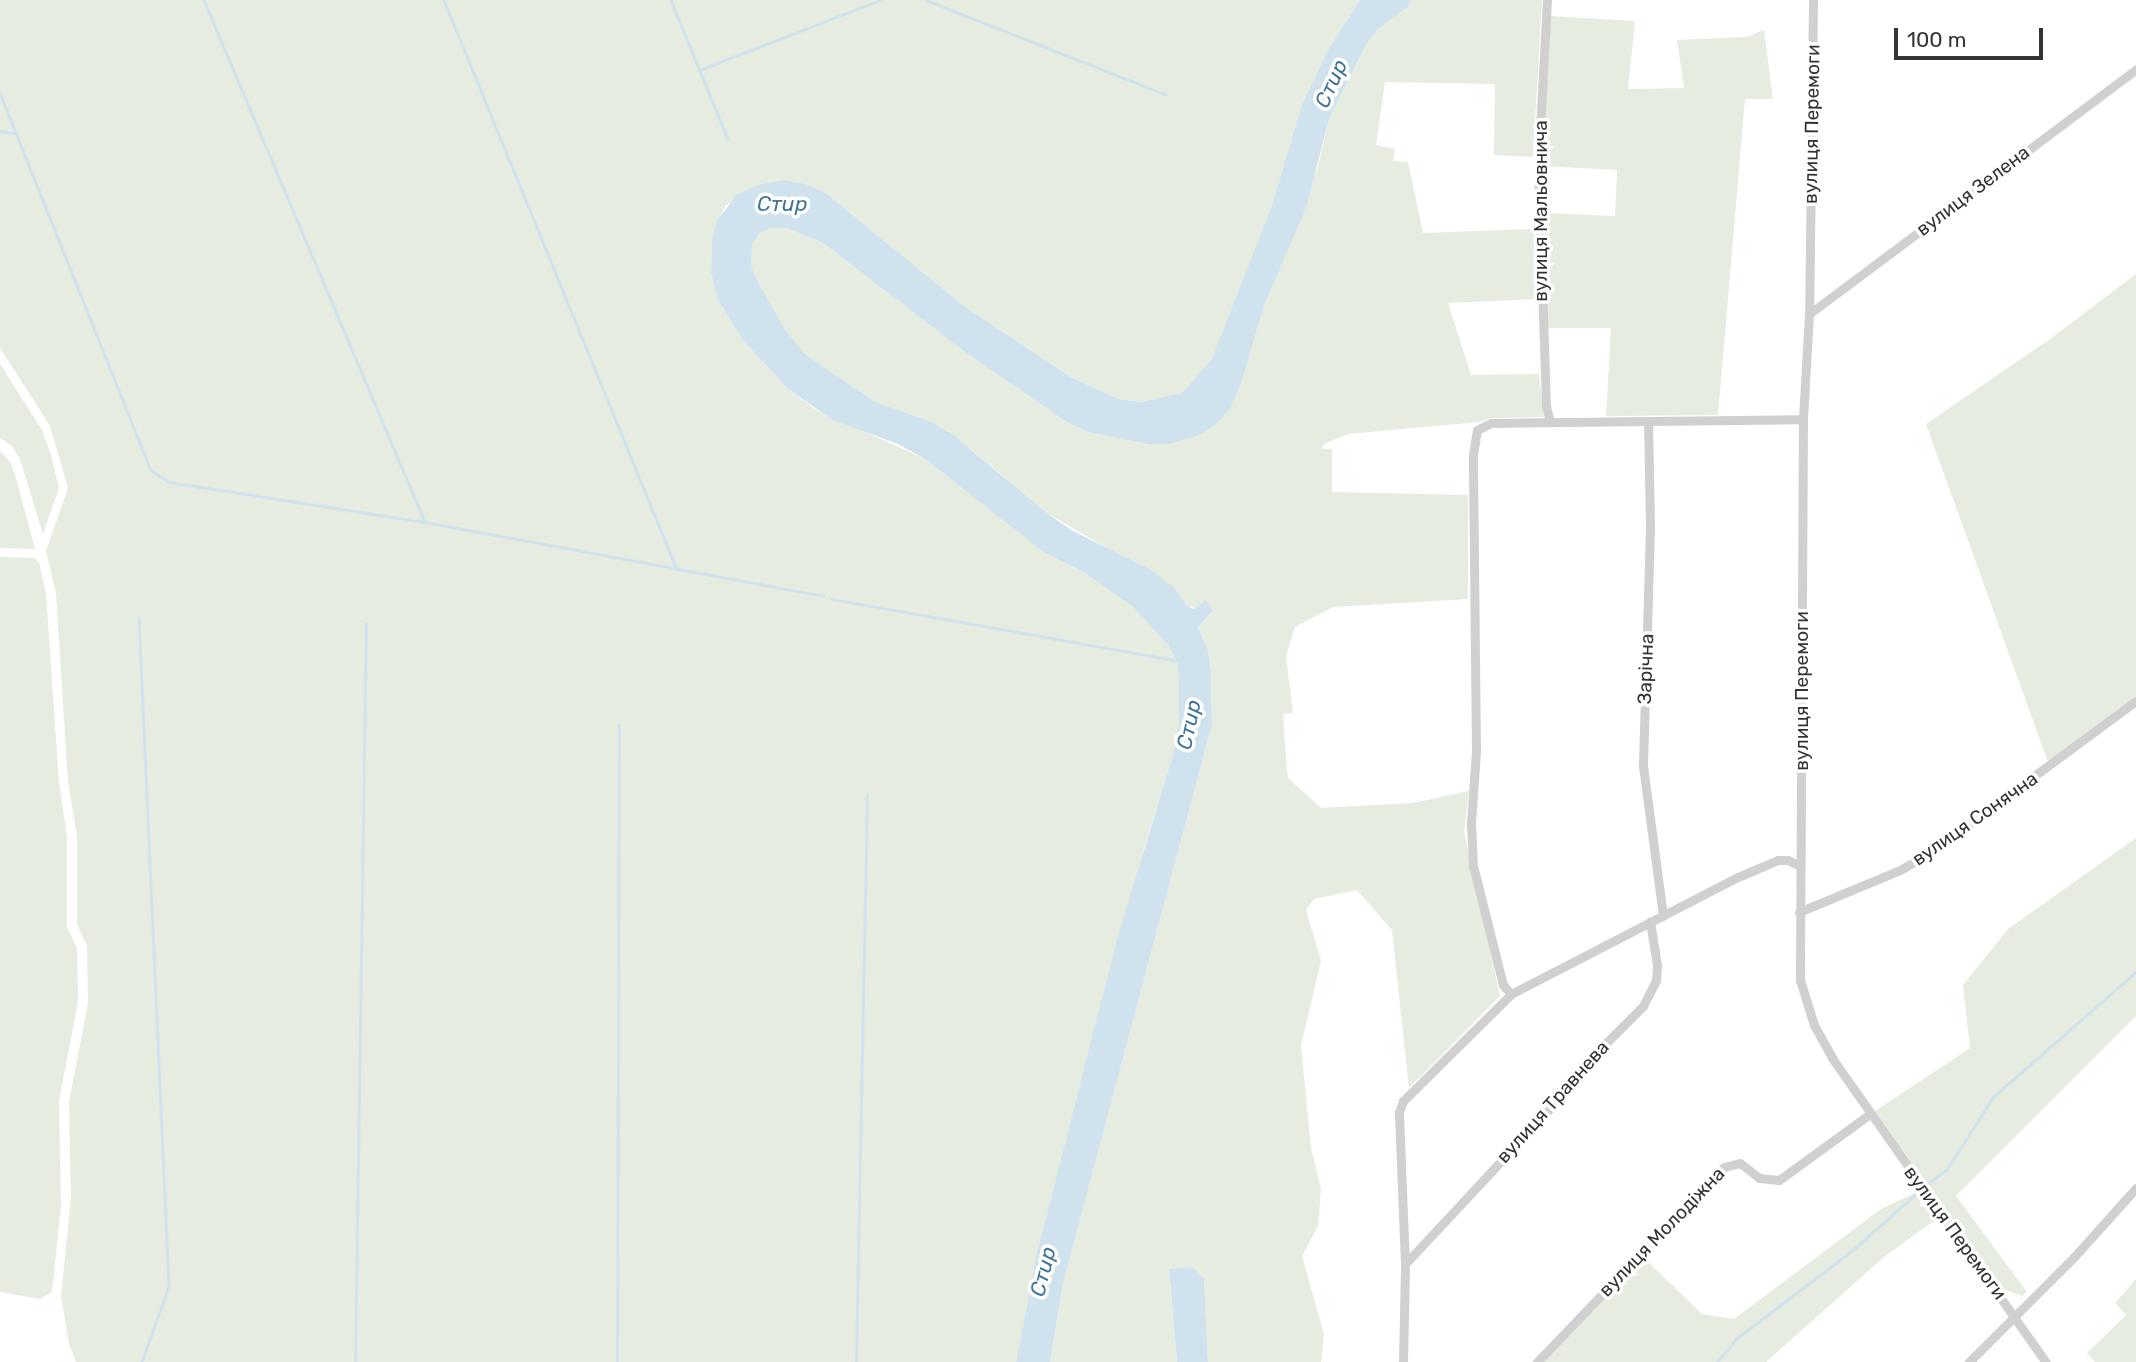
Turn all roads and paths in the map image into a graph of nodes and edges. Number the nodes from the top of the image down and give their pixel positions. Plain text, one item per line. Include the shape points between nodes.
1 (1547, 0) edge
2 (1813, 0) edge
3 (2136, 69) edge
4 (1809, 314) junction
5 (1803, 419) junction
6 (1648, 421) junction
7 (1550, 422) junction
8 (2136, 701) edge
9 (1800, 866) junction
10 (1799, 912) junction
11 (1663, 916) junction
12 (1650, 922) junction
13 (1511, 994) junction
14 (1870, 1114) junction
15 (2136, 1188) edge
16 (1405, 1264) junction
17 (2015, 1317) junction
18 (1404, 1362) edge
19 (1537, 1362) edge
20 (1969, 1362) edge
21 (2046, 1362) edge

1 - 7 street, вулиця Мальовнича via 1538,165 1545,392
2 - 4 street, вулиця Перемоги
3 - 4 street, вулиця Зелена
4 - 5 street, вулиця Перемоги
5 - 6 street
5 - 9 street, вулиця Перемоги
6 - 7 street
6 - 11 street, Зарічна via 1650,528 1643,766
7 - 13 street via 1491,423 1474,436 1478,653 1473,866 1503,985
8 - 10 street, вулиця Сонячна via 1952,839 1900,870
9 - 10 street, вулиця Перемоги
9 - 11 street via 1778,860
10 - 14 street, вулиця Перемоги via 1798,958 1804,1000 1832,1058
11 - 12 street
12 - 13 street
12 - 16 street, вулиця Травнева via 1657,973 1643,1006
13 - 16 street via 1403,1101 1399,1112
14 - 17 street, вулиця Перемоги
14 - 19 street, вулиця Молодіжна via 1779,1180 1759,1178 1741,1163 1724,1167
15 - 17 street
16 - 18 street
17 - 20 street
17 - 21 street, вулиця Перемоги

